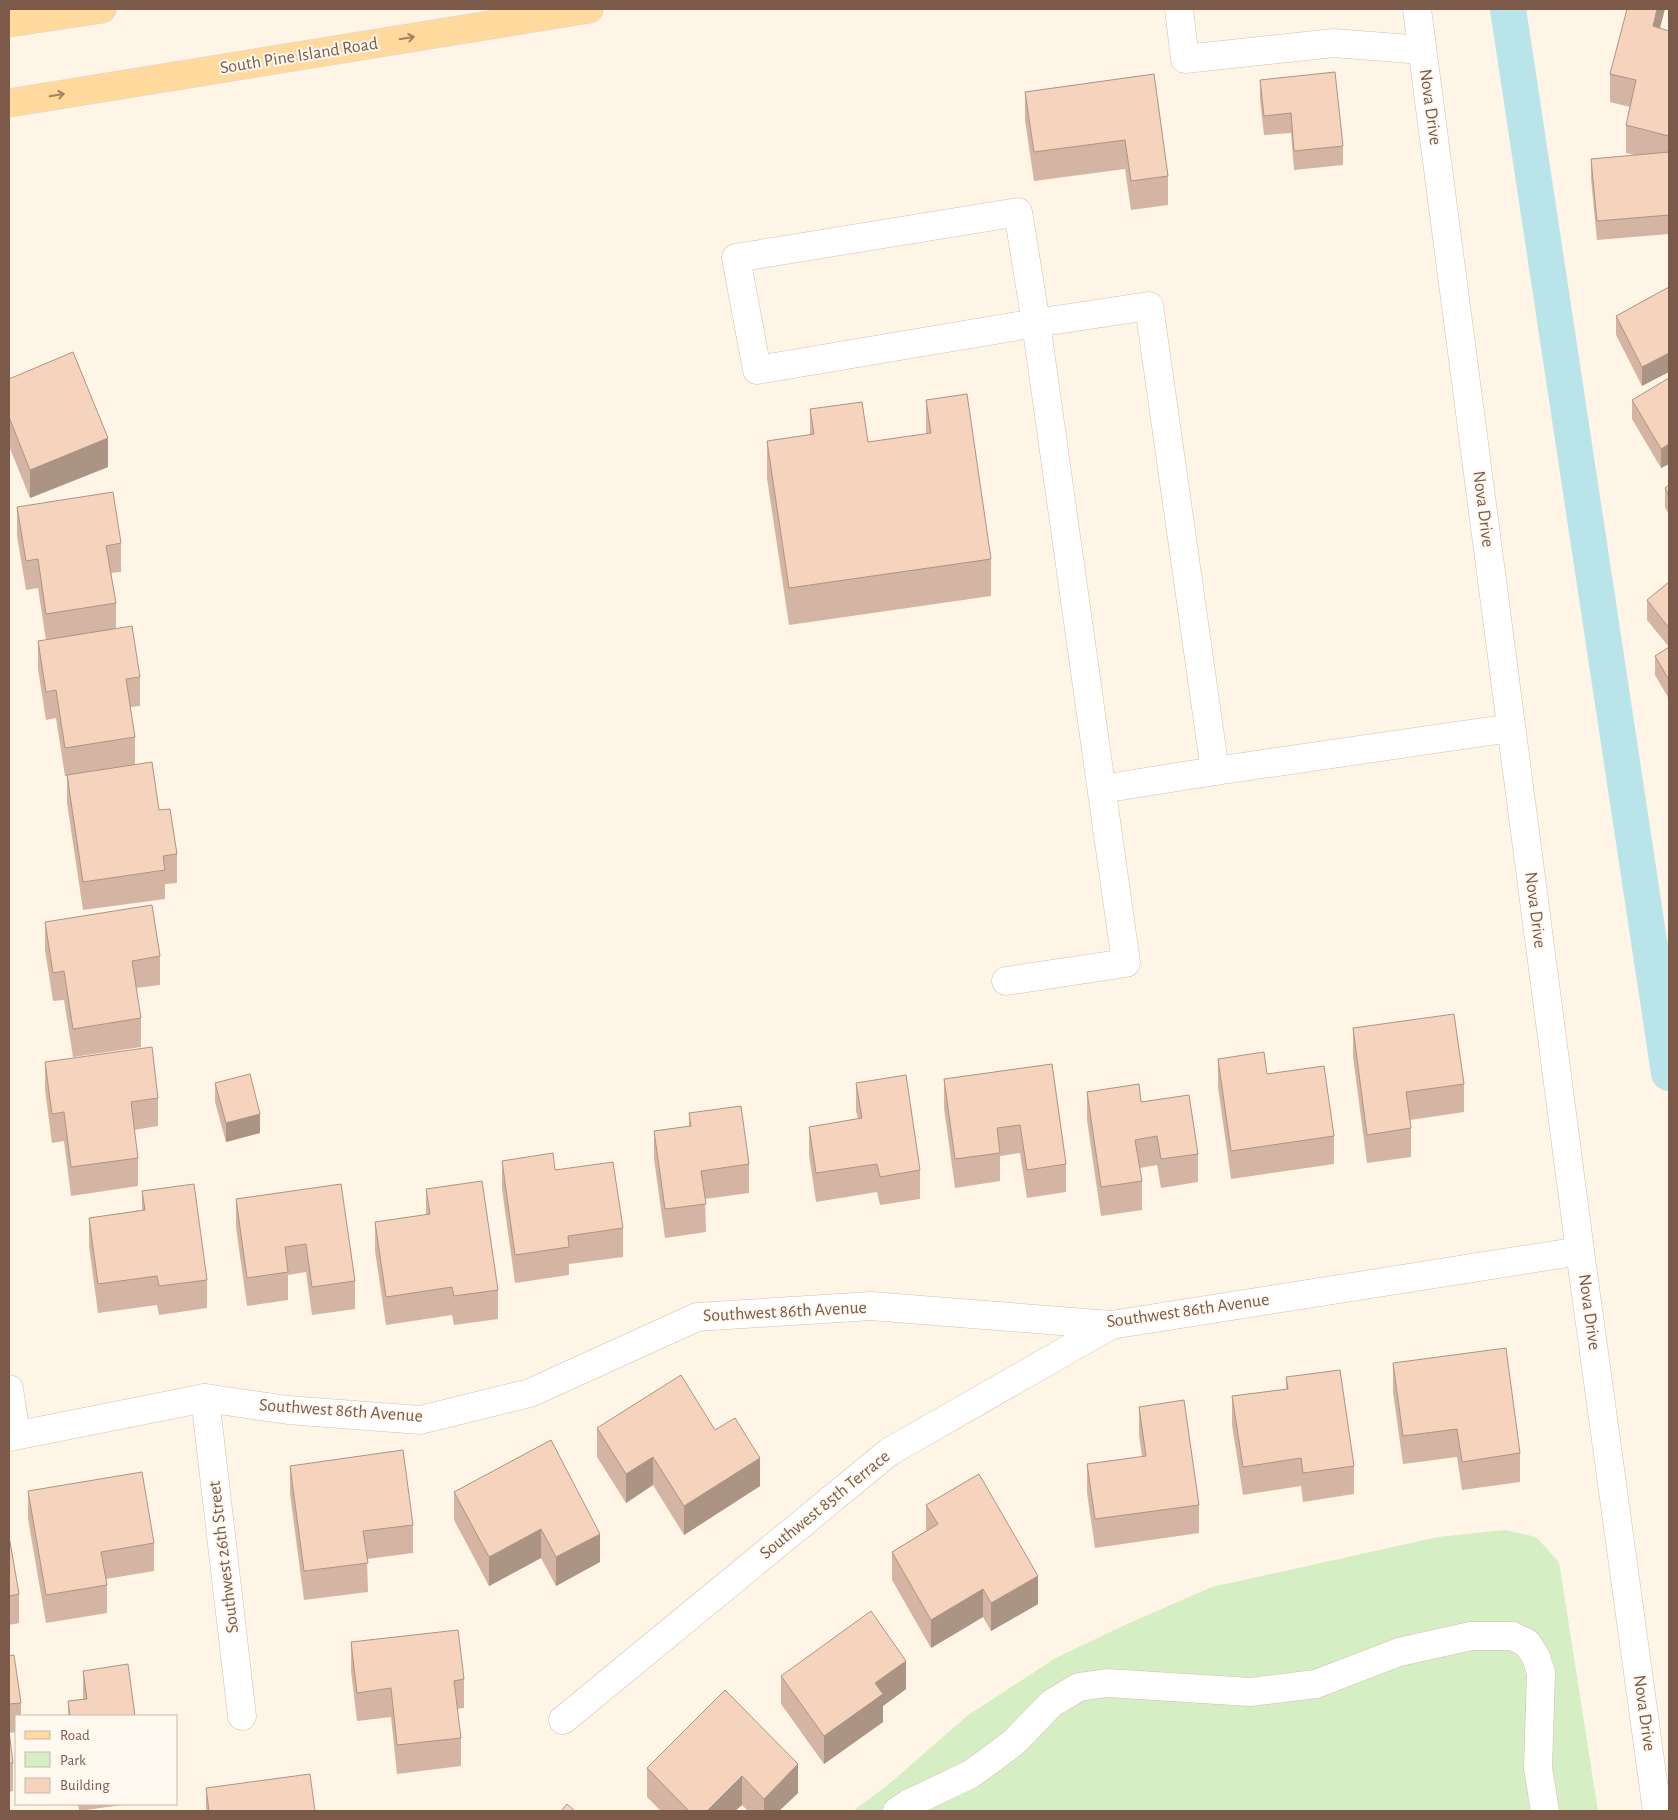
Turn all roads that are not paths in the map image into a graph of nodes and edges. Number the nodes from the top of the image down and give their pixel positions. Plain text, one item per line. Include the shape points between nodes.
1 (102, 9) edge
2 (589, 9) edge
3 (1179, 9) edge
4 (1417, 9) edge
5 (9, 23) edge
6 (1422, 50) junction
7 (9, 103) edge
8 (1036, 323) junction
9 (1512, 728) junction
10 (1215, 771) junction
11 (1102, 789) junction
12 (1006, 981) dead end
13 (1580, 1251) junction
14 (1111, 1325) junction
15 (9, 1389) edge
16 (204, 1398) junction
17 (12, 1436) edge
18 (242, 1716) dead end
19 (563, 1720) dead end
20 (897, 1811) edge
21 (1545, 1811) edge
22 (1657, 1811) edge

1 - 5 main road
7 -> 2 main road, South Pine Island Road
3 - 6 street via 1184,59 1334,43
4 - 6 street, Nova Drive
6 - 9 street, Nova Drive
8 - 8 street via 1018,212 736,258 757,370
8 - 10 street via 1149,306
8 - 11 street
9 - 10 street
9 - 13 street, Nova Drive
10 - 11 street
11 - 12 street via 1126,964
13 - 14 street, Southwest 86th Avenue
13 - 22 street, Nova Drive
14 - 16 street, Southwest 86th Avenue via 871,1306 697,1316 530,1393 420,1420 288,1410
14 - 19 street, Southwest 85th Terrace via 889,1452
15 - 17 street
16 - 17 street, Southwest 86th Avenue
16 - 18 street, Southwest 26th Street
20 - 21 street via 971,1774 1013,1743 1052,1703 1079,1687 1107,1683 1250,1692 1316,1684 1399,1652 1471,1636 1512,1636 1527,1643 1536,1657 1541,1673 1538,1768

